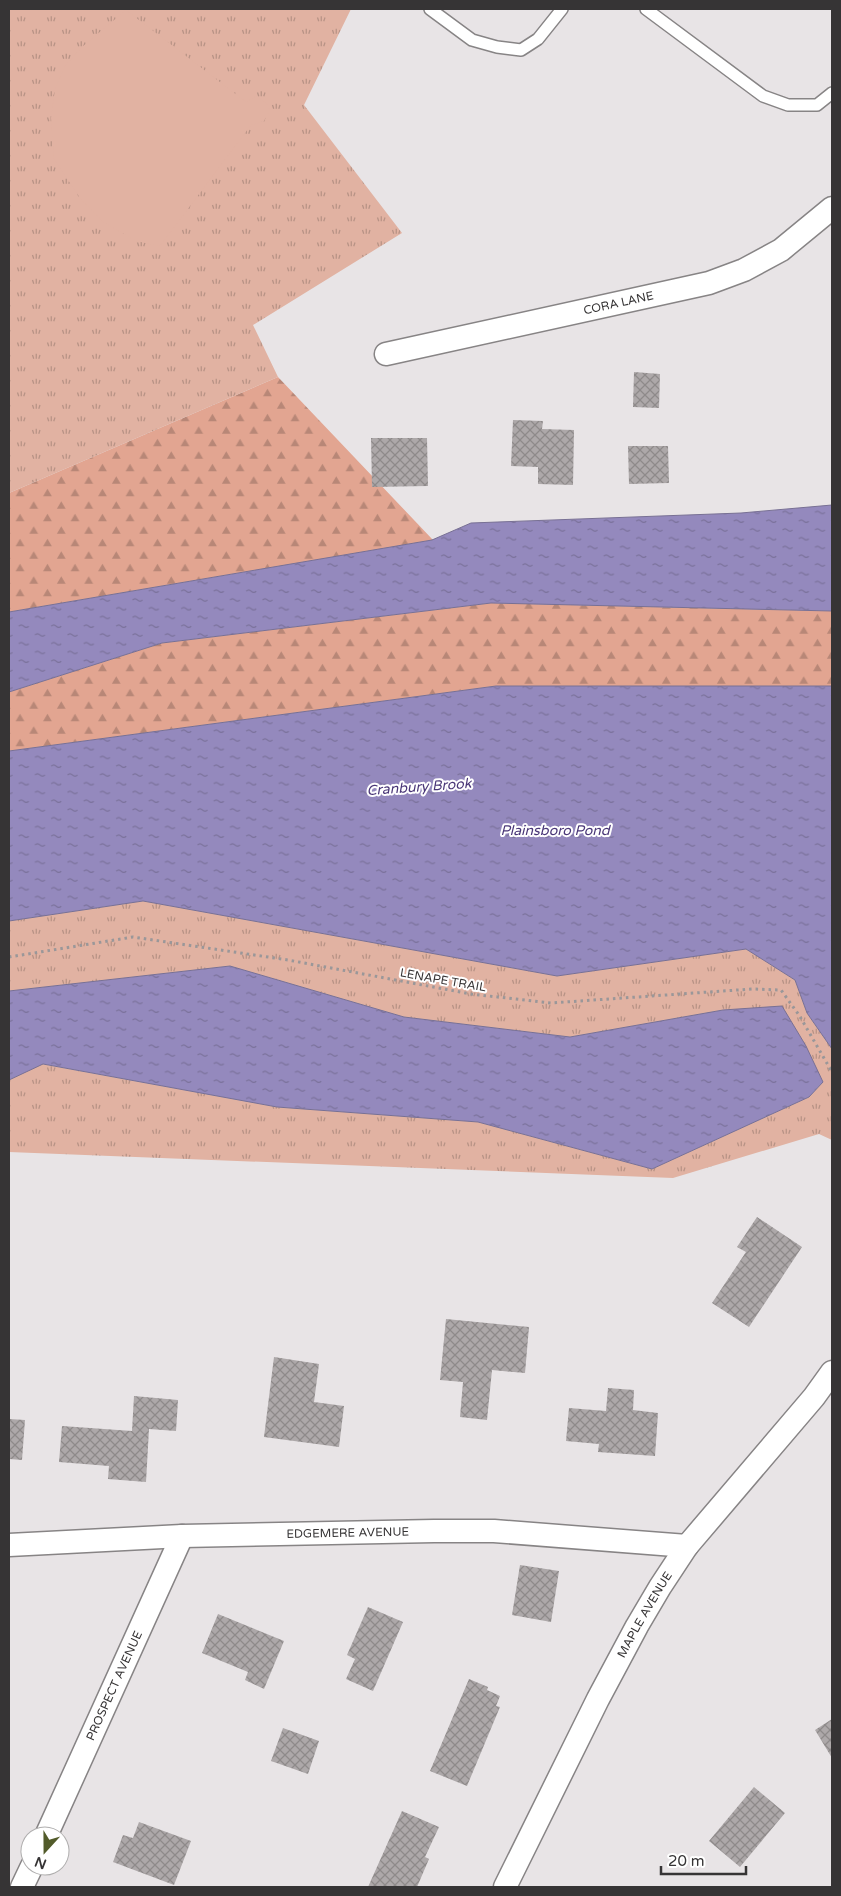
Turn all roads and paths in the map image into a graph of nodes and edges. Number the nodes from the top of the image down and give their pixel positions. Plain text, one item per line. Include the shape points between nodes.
1 (430, 9) edge
2 (562, 9) edge
3 (646, 9) edge
4 (832, 93) edge
5 (832, 208) edge
6 (386, 354) dead end
7 (9, 957) edge
8 (832, 1072) edge
9 (832, 1372) edge
10 (182, 1536) junction
11 (9, 1545) edge
12 (687, 1546) junction
13 (51, 1826) edge
14 (505, 1887) edge

1 - 2 lane via 472,40 521,50 538,39
3 - 4 lane via 763,96 788,105 817,105
5 - 6 street, CORA LANE via 781,250 744,270 709,282
7 - 8 path, LENAPE TRAIL via 134,937 288,960 471,994 551,1003 752,989 781,990
9 - 12 street, MAPLE AVENUE
10 - 11 street, EDGEMERE AVENUE
10 - 12 street, EDGEMERE AVENUE via 494,1531
10 - 13 street, PROSPECT AVENUE
12 - 14 street, MAPLE AVENUE via 637,1626 598,1699

